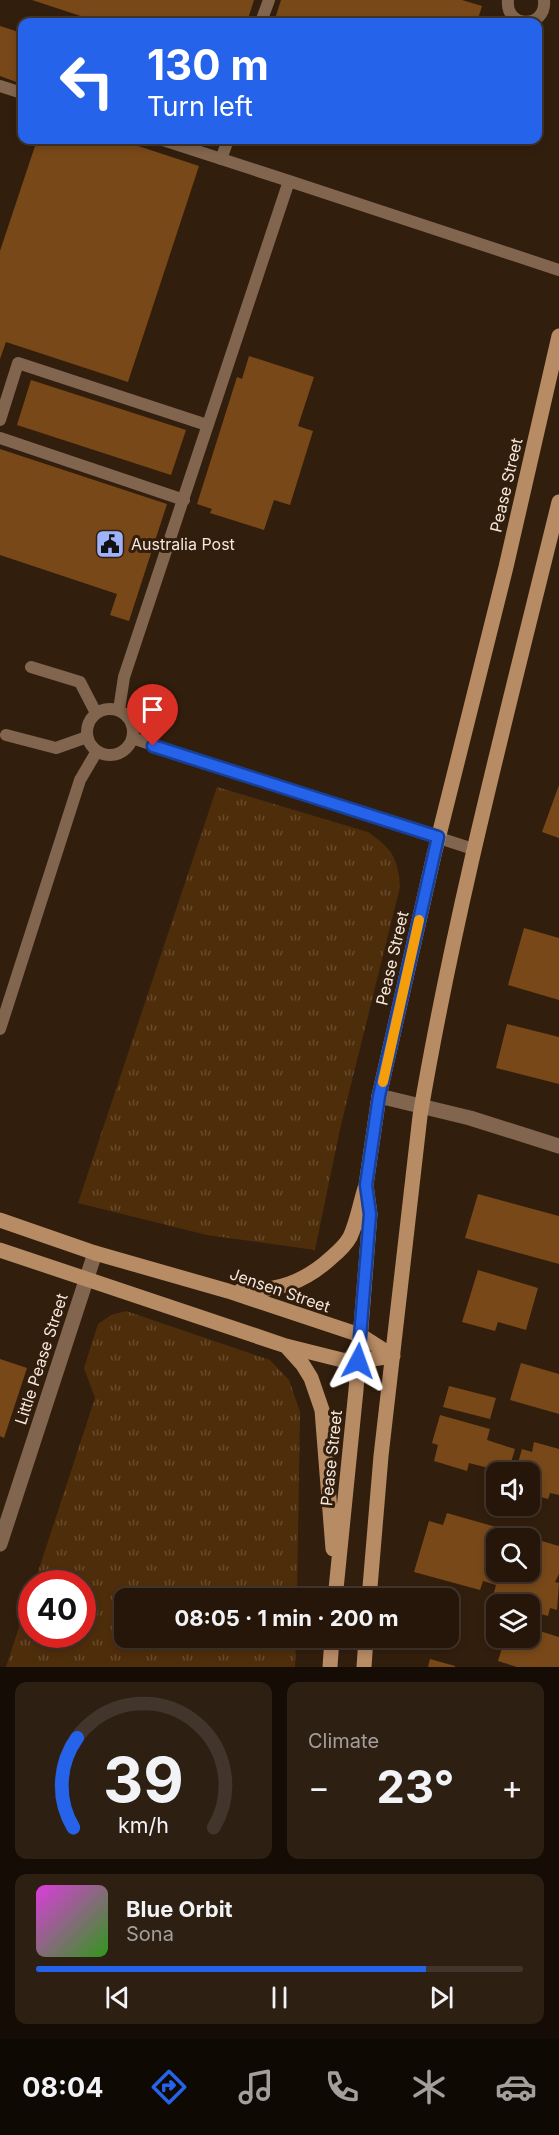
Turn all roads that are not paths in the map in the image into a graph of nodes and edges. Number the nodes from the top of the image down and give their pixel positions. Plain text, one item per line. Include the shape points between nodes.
1 (268, 0) edge
2 (508, 0) edge
3 (544, 0) edge
4 (262, 18) edge
5 (514, 18) edge
6 (537, 18) edge
7 (0, 86) edge
8 (18, 92) edge
9 (175, 144) edge
10 (227, 144) edge
11 (221, 159) junction
12 (289, 181) junction
13 (559, 270) edge
14 (559, 336) edge
15 (0, 420) edge
16 (207, 425) junction
17 (0, 438) edge
18 (184, 500) junction
19 (559, 502) edge
20 (31, 667) dead end
21 (119, 710) junction
22 (96, 713) junction
23 (6, 735) dead end
24 (87, 737) junction
25 (132, 738) junction
26 (97, 751) junction
27 (438, 837) junction
28 (473, 849) junction
29 (0, 1029) edge
30 (379, 1096) junction
31 (422, 1106) junction
32 (559, 1146) edge
33 (366, 1185) junction
34 (0, 1220) edge
35 (0, 1250) edge
36 (95, 1252) junction
37 (85, 1279) junction
38 (228, 1291) junction
39 (360, 1335) junction
40 (286, 1346) junction
41 (393, 1356) junction
42 (358, 1361) junction
43 (0, 1544) edge
44 (336, 1582) junction
45 (335, 1588) edge
46 (370, 1588) edge
47 (331, 1648) edge
48 (365, 1648) edge
49 (330, 1667) edge
50 (364, 1667) edge

1 - 4 lane
2 - 5 lane
3 - 6 lane
7 - 8 lane
9 - 11 lane
10 - 11 lane
11 - 12 lane
12 - 13 lane
12 - 16 lane
14 - 27 street, Pease Street
15 - 16 lane via 18,363
16 - 18 lane
17 - 18 lane
18 - 21 lane via 124,677
19 - 28 street
20 - 22 lane via 80,682
21 - 22 lane via 103,709
21 - 25 lane via 129,719
22 - 24 lane via 88,723
23 - 24 lane via 56,748
24 - 26 lane
25 - 26 lane via 126,748 115,754
25 - 27 lane
26 - 29 lane via 80,780
27 - 28 lane
27 - 30 street, Pease Street
28 - 31 street
30 - 31 street
30 - 33 street, Pease Street
31 - 32 street
31 - 41 street
33 - 38 street via 350,1238 322,1266 286,1286 264,1291
33 - 39 street, Pease Street via 370,1214
34 - 36 street, Jensen Street
35 - 37 street
36 - 37 street, Little Pease Street
36 - 38 street, Jensen Street
37 - 40 street
37 - 43 street, Little Pease Street
38 - 39 street, Jensen Street
39 - 41 street, Jensen Street
39 - 42 street, Pease Street
40 - 42 street
40 - 44 street via 311,1378 322,1410
41 - 42 street
41 - 46 street
42 - 44 street, Pease Street
44 - 45 street, Pease Street
47 - 49 street
48 - 50 street

